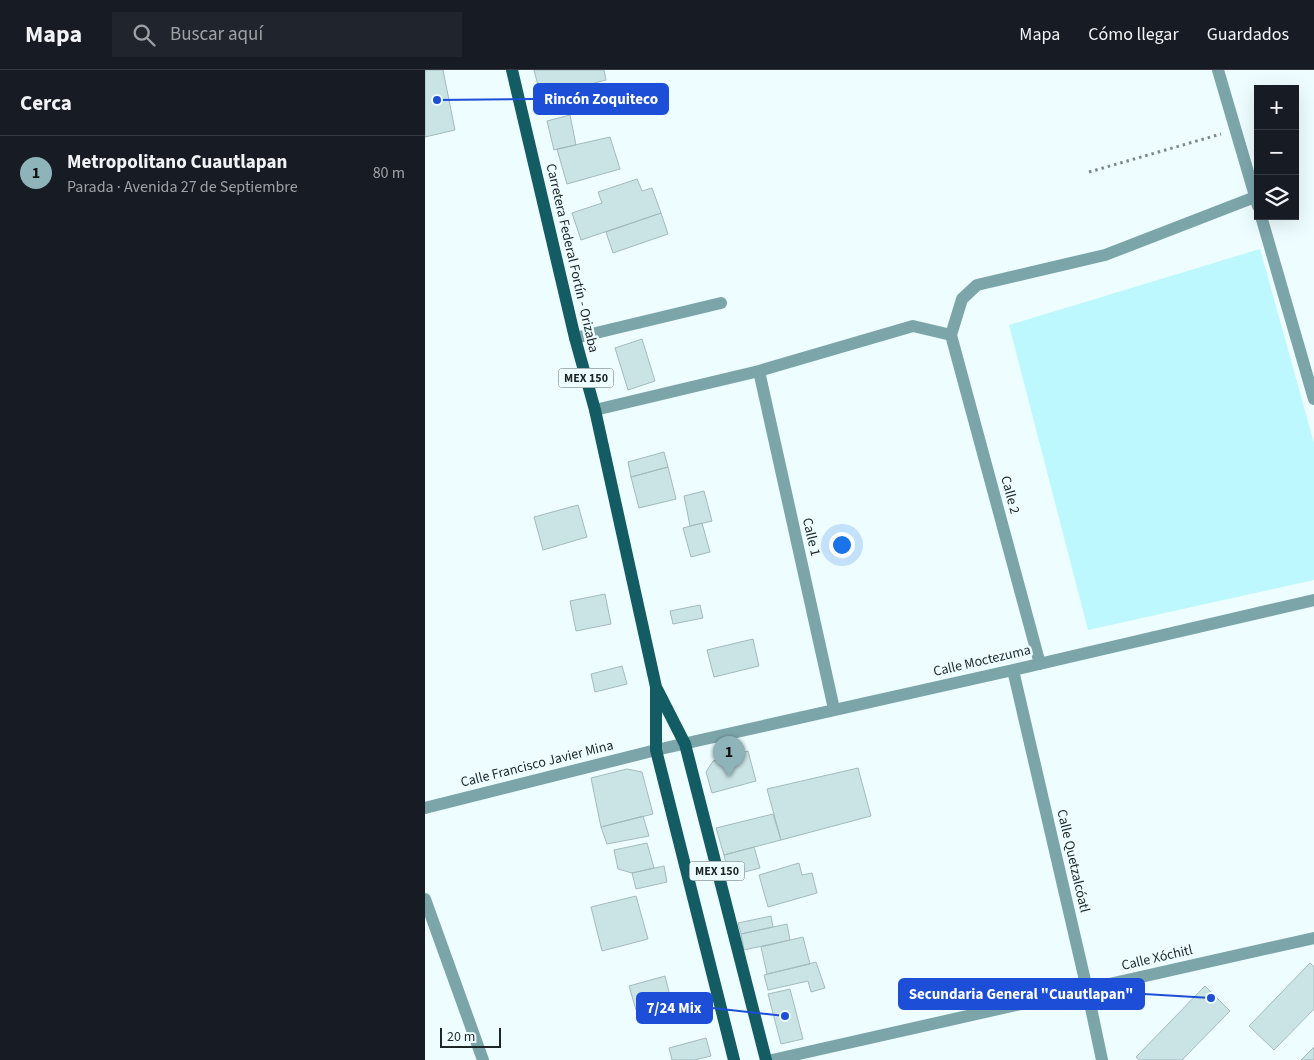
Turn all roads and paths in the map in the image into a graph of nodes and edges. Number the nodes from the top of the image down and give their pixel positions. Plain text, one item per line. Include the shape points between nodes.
1 (513, 70) edge
2 (1218, 70) edge
3 (1236, 130) junction
4 (1089, 172) dead end
5 (1254, 191) edge
6 (1254, 202) edge
7 (1262, 220) edge
8 (721, 303) dead end
9 (951, 335) junction
10 (575, 338) junction
11 (759, 371) junction
12 (1314, 399) edge
13 (595, 410) junction
14 (1313, 603) edge
15 (1040, 664) junction
16 (1013, 670) junction
17 (656, 687) junction
18 (834, 709) junction
19 (685, 744) junction
20 (656, 750) junction
21 (425, 808) edge
22 (425, 899) edge
23 (1314, 938) edge
24 (1087, 989) junction
25 (483, 1060) edge
26 (734, 1060) edge
27 (766, 1060) edge
28 (772, 1060) edge
29 (1102, 1060) edge

1 - 10 main road, Carretera Federal Fortín - Orizaba / MEX 150
2 - 3 street
3 - 4 path
3 - 5 street
6 - 9 street via 1105,255 977,284 962,299
7 - 12 street
8 - 10 street
9 - 11 street via 913,326
9 - 15 street, Calle 2
10 - 13 main road, Carretera Federal Fortín - Orizaba / MEX 150
11 - 13 street
11 - 18 street, Calle 1
13 - 17 main road, Carretera Federal Fortín - Orizaba / MEX 150
14 - 15 street, Calle Moctezuma
15 - 16 street, Calle Moctezuma
16 - 18 street, Calle Moctezuma
16 - 24 street, Calle Quetzalcóatl
17 - 19 main road, MEX 150
17 - 20 main road, MEX 150
18 - 19 street, Calle Moctezuma
19 - 20 street, Calle Moctezuma
19 - 27 main road, MEX 150
20 - 21 street, Calle Francisco Javier Mina
20 - 26 main road, MEX 150
22 - 25 street
23 - 24 street, Calle Xóchitl
24 - 28 street, Calle Xóchitl
24 - 29 street, Calle Quetzalcóatl

